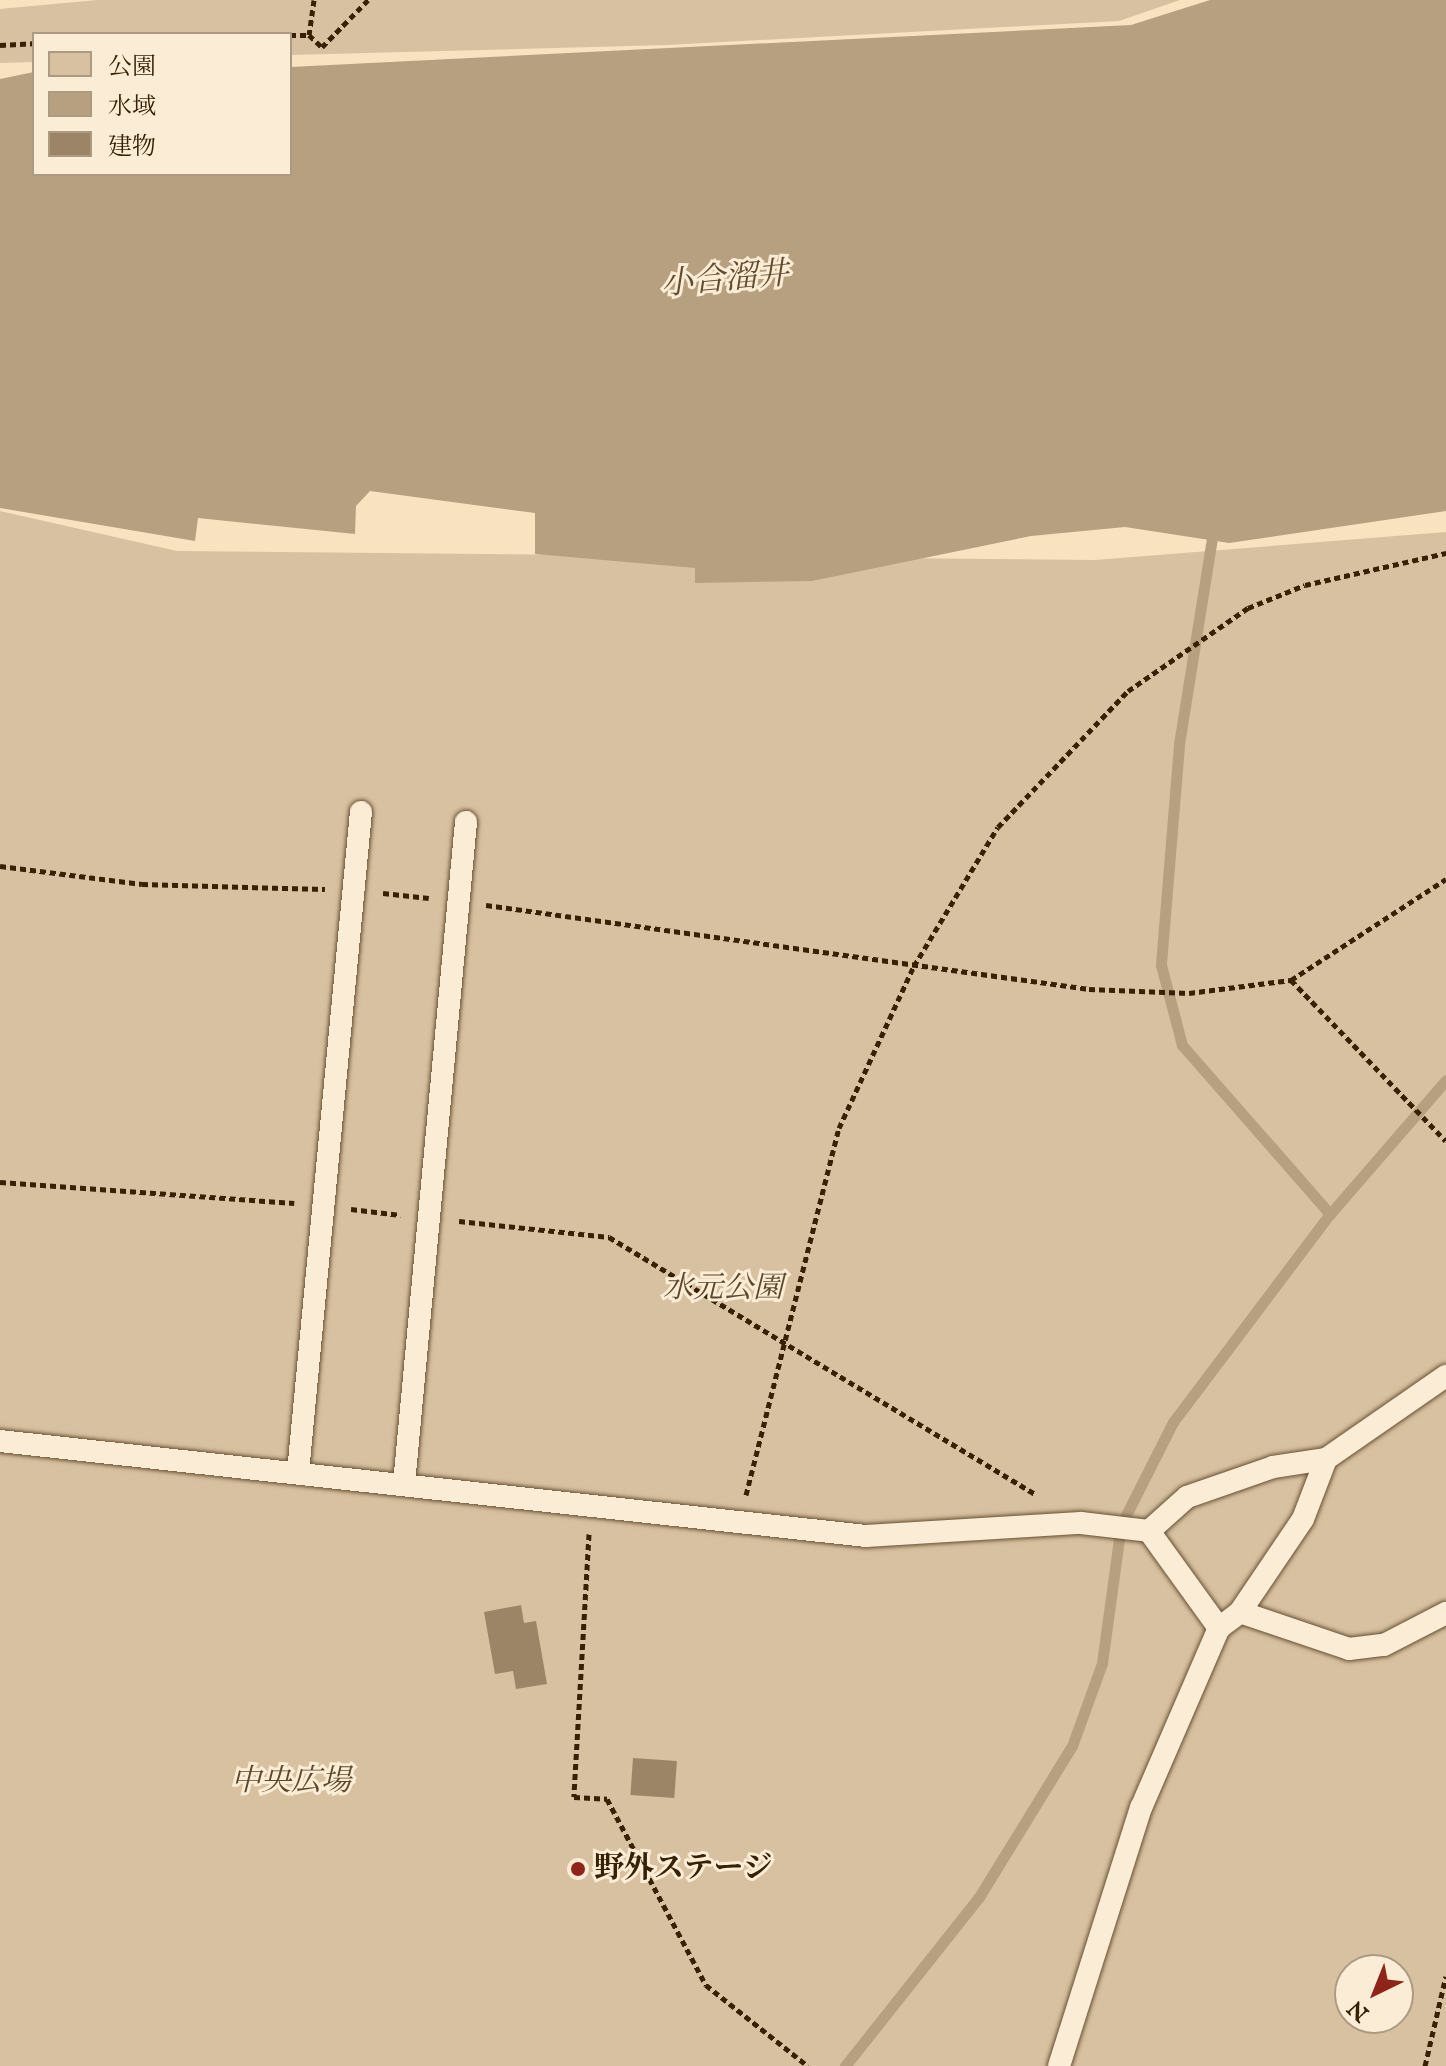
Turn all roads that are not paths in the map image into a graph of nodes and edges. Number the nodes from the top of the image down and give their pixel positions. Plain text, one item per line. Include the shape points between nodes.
1 (361, 812) dead end
2 (466, 822) dead end
3 (1446, 1376) edge
4 (0, 1441) edge
5 (1326, 1459) junction
6 (298, 1472) junction
7 (404, 1484) junction
8 (1144, 1530) junction
9 (1240, 1612) junction
10 (1446, 1613) edge
11 (1219, 1628) junction
12 (1059, 2066) edge

1 - 6 street
2 - 7 street
3 - 5 street
4 - 6 street
5 - 8 street via 1273,1467 1187,1497
5 - 9 street via 1303,1519
6 - 7 street
7 - 8 street via 592,1501 866,1536 1091,1523
8 - 11 street
9 - 10 street via 1313,1642 1349,1649 1384,1645
9 - 11 street
11 - 12 street via 1141,1808

